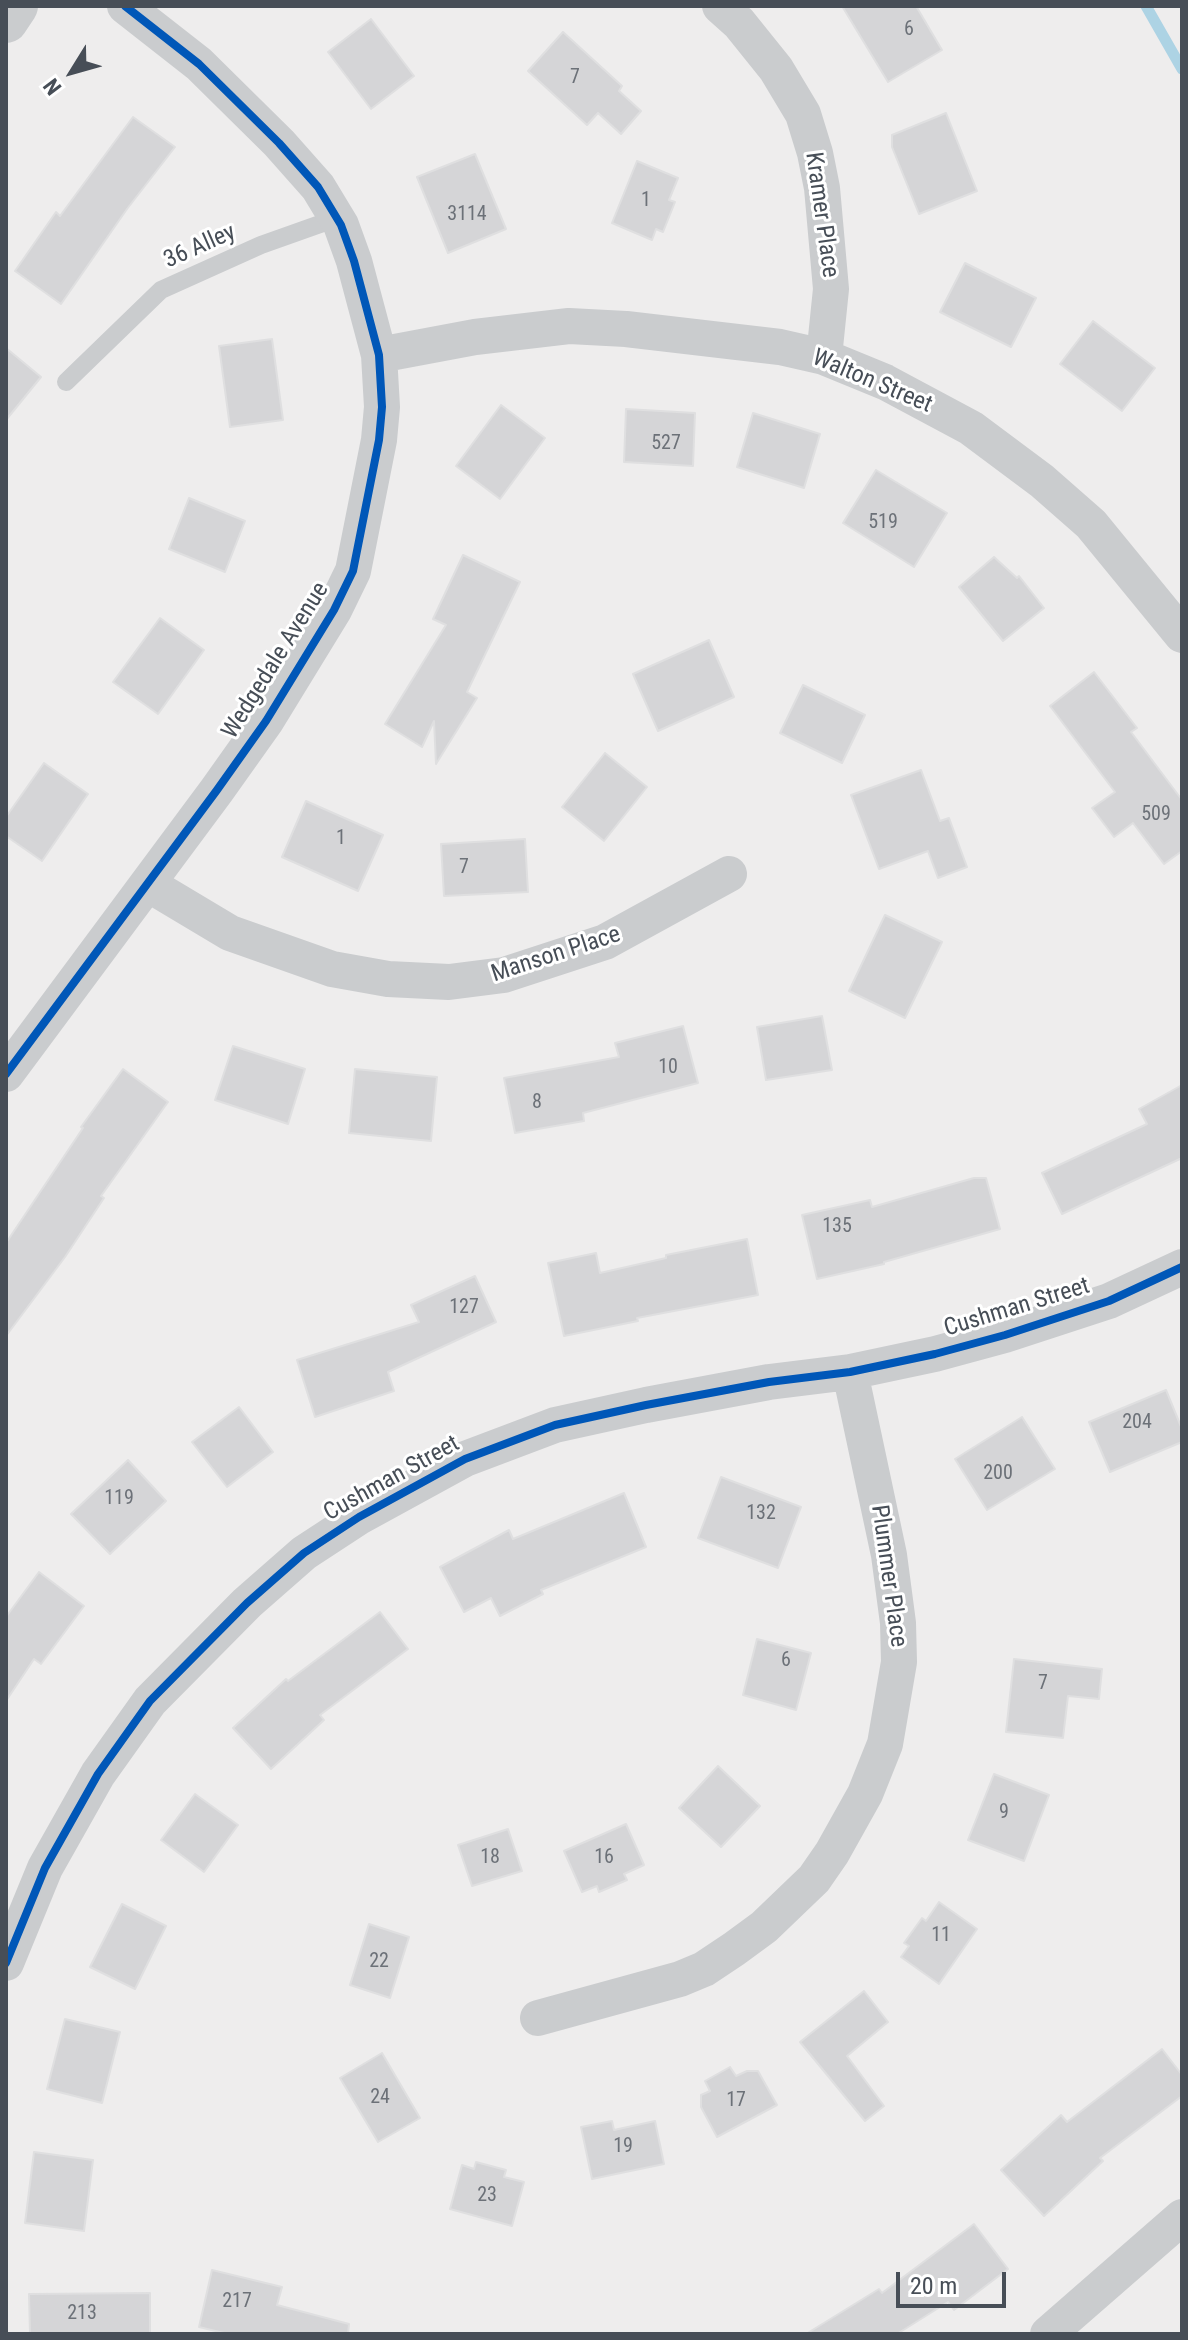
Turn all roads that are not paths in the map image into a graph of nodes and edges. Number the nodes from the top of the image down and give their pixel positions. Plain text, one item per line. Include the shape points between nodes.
1 (16, 6) edge
2 (125, 6) edge
3 (720, 6) edge
4 (6, 21) edge
5 (337, 218) junction
6 (379, 355) junction
7 (824, 357) junction
8 (66, 382) dead end
9 (1182, 635) edge
10 (729, 874) dead end
11 (148, 884) junction
12 (6, 1074) edge
13 (1182, 1267) edge
14 (850, 1372) junction
15 (6, 1963) edge
16 (538, 2018) dead end
17 (1182, 2217) edge
18 (1048, 2334) edge

1 - 4 street
2 - 5 street, Wedgedale Avenue via 199,64 279,143
3 - 7 street, Kramer Place via 776,69 803,114 815,153 831,289
5 - 6 street, Wedgedale Avenue
5 - 8 lane, 36 Alley via 161,290
6 - 7 street, Walton Street via 569,326 780,347
6 - 11 street, Wedgedale Avenue via 379,440 353,571 266,721
7 - 9 street, Walton Street via 885,382 971,428 1042,481 1091,524
10 - 11 street, Manson Place via 605,942 504,975 449,982 332,969 230,933
11 - 12 street, Wedgedale Avenue
13 - 14 street, Cushman Street via 1109,1301 1005,1335
14 - 15 street, Cushman Street via 708,1393 555,1425 465,1459 304,1553 210,1638 124,1735 45,1868
14 - 16 street, Plummer Place via 898,1623 899,1662 885,1744 865,1794 814,1879 734,1949 680,1979
17 - 18 street

